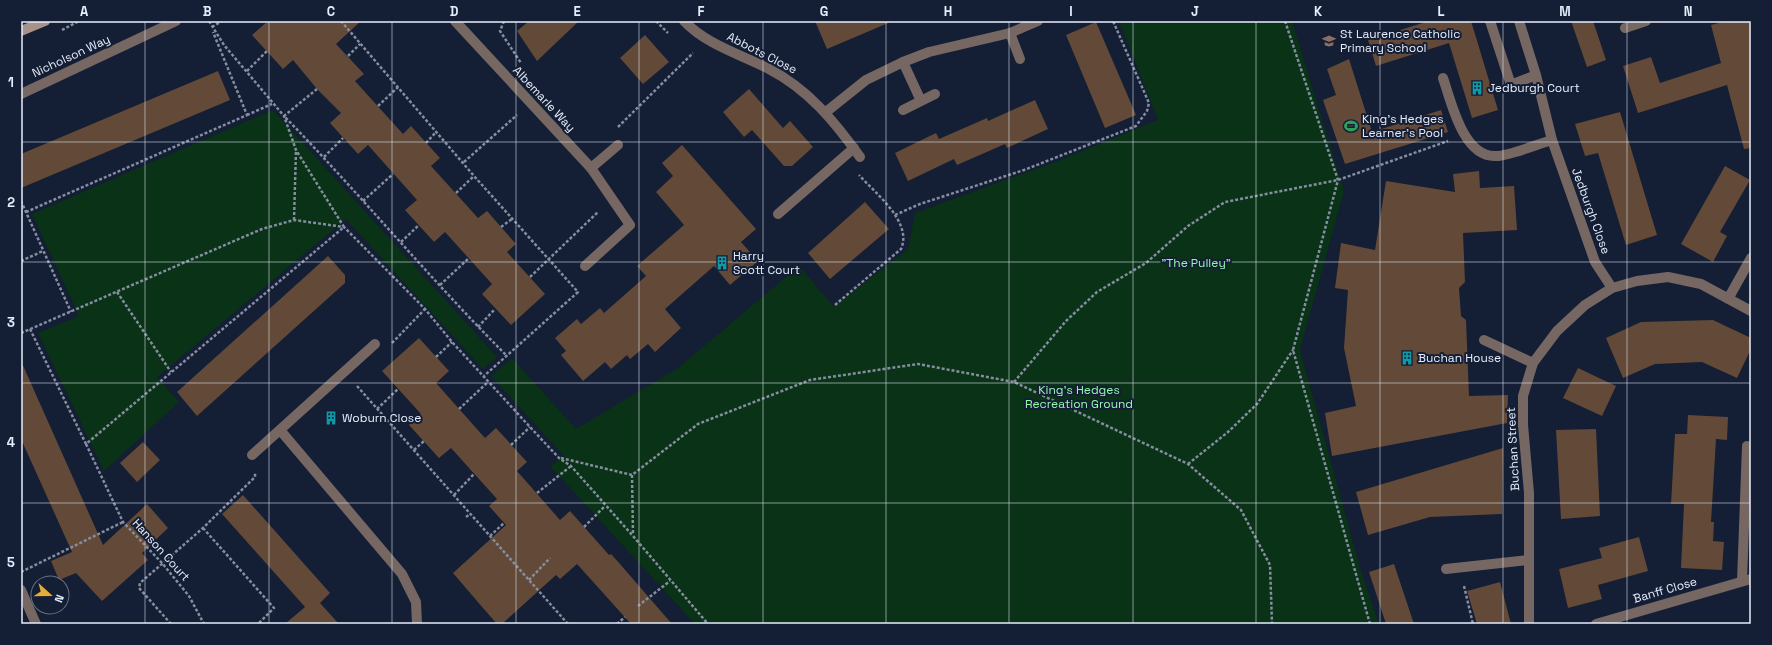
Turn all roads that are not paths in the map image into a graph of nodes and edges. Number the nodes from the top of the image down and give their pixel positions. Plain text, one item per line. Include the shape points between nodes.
1 (45, 21) edge
2 (176, 21) edge
3 (684, 21) edge
4 (1038, 21) edge
5 (1490, 21) edge
6 (1519, 21) edge
7 (1646, 21) edge
8 (461, 23) edge
9 (30, 24) edge
10 (1625, 28) dead end
11 (21, 31) edge
12 (1010, 34) junction
13 (1020, 59) dead end
14 (903, 62) junction
15 (1536, 75) junction
16 (1442, 78) dead end
17 (21, 94) edge
18 (935, 94) dead end
19 (921, 101) junction
20 (903, 110) dead end
21 (826, 112) junction
22 (1552, 140) junction
23 (618, 145) dead end
24 (854, 148) junction
25 (860, 157) dead end
26 (592, 168) junction
27 (778, 214) dead end
28 (1751, 258) edge
29 (584, 266) dead end
30 (1612, 288) junction
31 (1728, 299) junction
32 (1751, 311) edge
33 (1484, 340) dead end
34 (375, 344) dead end
35 (1533, 363) junction
36 (280, 430) junction
37 (1747, 446) dead end
38 (252, 455) road end
39 (1528, 560) junction
40 (1446, 569) dead end
41 (1747, 580) edge
42 (21, 590) edge
43 (25, 609) edge
44 (36, 624) edge
45 (417, 624) edge
46 (1529, 624) edge
47 (1596, 624) edge

1 - 9 street
2 - 17 street, Nicholson Way
3 - 21 street, Abbots Close via 707,40 799,86
4 - 12 street
5 - 15 street via 1511,85
6 - 15 street, Jedburgh Close
7 - 10 street
8 - 26 street, Albemarle Way via 531,104
9 - 11 street
12 - 13 street
12 - 14 street via 929,52
14 - 19 street
14 - 21 street via 866,80
15 - 22 street, Jedburgh Close
16 - 22 street via 1464,136 1478,152 1495,157
18 - 19 street
19 - 20 street
21 - 24 street, Abbots Close
22 - 30 street, Jedburgh Close via 1595,262
23 - 26 street
24 - 25 street, Abbots Close
24 - 27 street
26 - 29 street via 630,225
28 - 31 street
30 - 31 street, Buchan Street via 1637,280 1668,277 1701,284
30 - 35 street, Buchan Street via 1585,305 1557,331
31 - 32 street, Buchan Street
33 - 35 street
34 - 36 street
35 - 39 street, Buchan Street via 1523,396 1529,493
36 - 38 street
36 - 45 street via 402,574 416,602
37 - 41 street, Banff Close
39 - 40 street
39 - 46 street, Buchan Street
41 - 47 street, Banff Close
42 - 43 street
43 - 44 street

